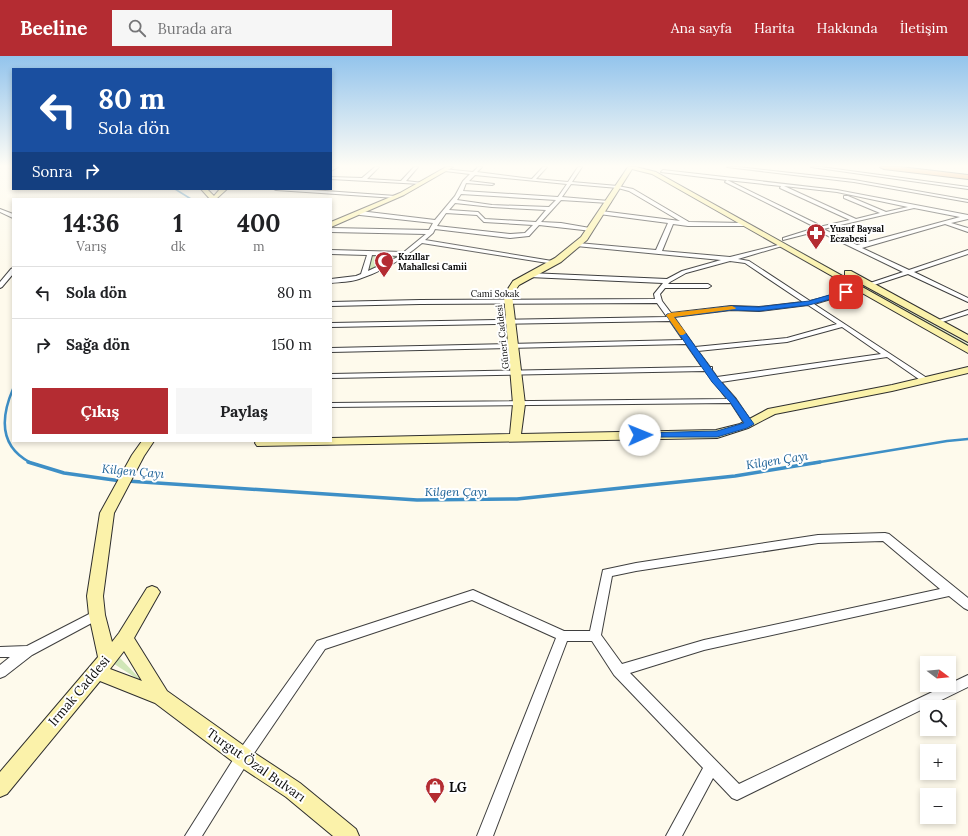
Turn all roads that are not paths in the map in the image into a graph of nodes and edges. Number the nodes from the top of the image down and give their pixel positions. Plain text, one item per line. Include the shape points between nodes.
1 (382, 203) edge
2 (452, 203) edge
3 (472, 203) edge
4 (555, 203) edge
5 (608, 203) edge
6 (653, 203) edge
7 (706, 203) edge
8 (719, 203) edge
9 (771, 203) edge
10 (818, 203) edge
11 (862, 203) edge
12 (902, 203) edge
13 (915, 206) junction
14 (551, 209) junction
15 (0, 210) edge
16 (444, 211) junction
17 (360, 213) junction
18 (601, 213) junction
19 (885, 213) junction
20 (12, 216) edge
21 (968, 217) edge
22 (855, 220) junction
23 (671, 222) junction
24 (538, 223) junction
25 (946, 223) junction
26 (332, 224) edge
27 (688, 224) junction
28 (743, 224) junction
29 (434, 227) junction
30 (818, 229) junction
31 (332, 230) edge
32 (590, 230) junction
33 (968, 230) edge
34 (422, 241) junction
35 (782, 242) junction
36 (578, 245) junction
37 (858, 247) junction
38 (332, 252) edge
39 (968, 252) edge
40 (370, 253) junction
41 (658, 253) junction
42 (406, 254) junction
43 (730, 259) junction
44 (552, 263) junction
45 (12, 271) edge
46 (910, 272) junction
47 (364, 275) junction
48 (529, 275) junction
49 (332, 281) edge
50 (666, 283) junction
51 (869, 285) junction
52 (0, 286) edge
53 (708, 286) dead end
54 (859, 289) junction
55 (968, 292) edge
56 (958, 295) junction
57 (968, 300) edge
58 (659, 301) junction
59 (508, 302) junction
60 (809, 303) junction
61 (332, 304) edge
62 (968, 312) edge
63 (671, 317) junction
64 (512, 322) junction
65 (936, 322) junction
66 (843, 324) junction
67 (332, 325) edge
68 (968, 339) edge
69 (690, 342) junction
70 (514, 347) junction
71 (694, 349) junction
72 (332, 350) edge
73 (968, 350) edge
74 (888, 355) junction
75 (709, 369) junction
76 (968, 370) edge
77 (516, 373) junction
78 (332, 376) edge
79 (715, 380) junction
80 (926, 380) junction
81 (733, 400) junction
82 (519, 404) junction
83 (332, 405) edge
84 (749, 424) junction
85 (515, 438) junction
86 (332, 441) edge
87 (147, 442) edge
88 (950, 591) junction
89 (152, 592) dead end
90 (968, 605) edge
91 (97, 615) junction
92 (563, 636) junction
93 (595, 636) junction
94 (125, 638) junction
95 (28, 651) junction
96 (0, 652) edge
97 (107, 658) junction
98 (96, 671) junction
99 (0, 672) edge
100 (619, 672) junction
101 (968, 681) edge
102 (161, 697) junction
103 (243, 757) junction
104 (711, 767) junction
105 (0, 787) edge
106 (193, 836) edge
107 (349, 836) edge
108 (485, 836) edge
109 (674, 836) edge

1 - 17 main road
2 - 16 street
3 - 14 street
4 - 14 street
5 - 18 main road, Güneri Caddesi
6 - 27 street
7 - 28 main road
8 - 35 main road
9 - 30 street
10 - 22 street
11 - 19 street
12 - 13 street
13 - 19 street
13 - 21 street
14 - 24 street
15 - 20 street
16 - 24 street via 478,214 484,220
16 - 29 street
17 - 26 main road
17 - 29 street
18 - 23 street
18 - 32 main road, Güneri Caddesi
19 - 22 street
21 - 25 street
22 - 30 street
23 - 27 street
23 - 41 street
24 - 29 street via 526,235 518,236
24 - 32 street
25 - 33 street
25 - 37 street
27 - 28 street
28 - 35 main road
29 - 31 street
29 - 34 street
30 - 35 street
30 - 37 street
32 - 36 main road, Güneri Caddesi
34 - 42 street
34 - 44 street
35 - 43 street
35 - 51 main road
35 - 54 main road
36 - 41 street
36 - 44 main road, Güneri Caddesi
37 - 46 street
38 - 40 street
39 - 46 street
40 - 42 street
40 - 47 street
41 - 43 street
42 - 47 street
43 - 50 street via 684,272
43 - 60 street via 747,262
44 - 48 main road, Güneri Caddesi
45 - 52 street
46 - 51 street
46 - 56 street
47 - 49 street
48 - 50 street
48 - 59 main road, Güneri Caddesi via 514,286 508,295
50 - 53 street
50 - 58 street via 657,294
51 - 65 main road
54 - 60 street
54 - 73 main road
55 - 56 street
56 - 57 street
58 - 59 street, Cami Sokak
58 - 63 street
59 - 61 street, Cami Sokak
59 - 64 main road, Güneri Caddesi
60 - 63 street via 759,309 731,308
60 - 66 street
62 - 65 street
63 - 64 street
63 - 69 street
64 - 67 street
64 - 70 main road, Güneri Caddesi
65 - 68 main road
66 - 71 street via 787,340
66 - 74 street
69 - 70 street
69 - 71 street
70 - 72 street
70 - 77 main road, Güneri Caddesi
71 - 75 street
74 - 79 street
74 - 80 street
75 - 77 street
75 - 79 street
76 - 80 main road
77 - 78 street
77 - 82 main road, Güneri Caddesi
79 - 81 street
80 - 84 main road via 772,411
81 - 82 street
81 - 84 street
82 - 83 street
82 - 85 main road, Güneri Caddesi
84 - 85 main road via 717,434
85 - 86 main road
87 - 91 main road via 107,513 95,596
88 - 90 street
88 - 93 street via 885,537 818,539 607,573
88 - 100 street via 704,645
89 - 94 main road, Irmak Caddesi
91 - 95 street
91 - 97 main road
92 - 93 street
92 - 103 street via 473,595 322,645
92 - 108 street
93 - 100 street
94 - 97 main road, Irmak Caddesi
94 - 102 main road
95 - 96 street
95 - 99 street
97 - 98 main road, Irmak Caddesi
98 - 102 main road
98 - 105 main road, Irmak Caddesi
100 - 104 street
101 - 104 street via 737,793
102 - 103 main road, Turgut Özal Bulvarı
103 - 106 street
103 - 107 main road, Turgut Özal Bulvarı via 293,790
104 - 109 street

